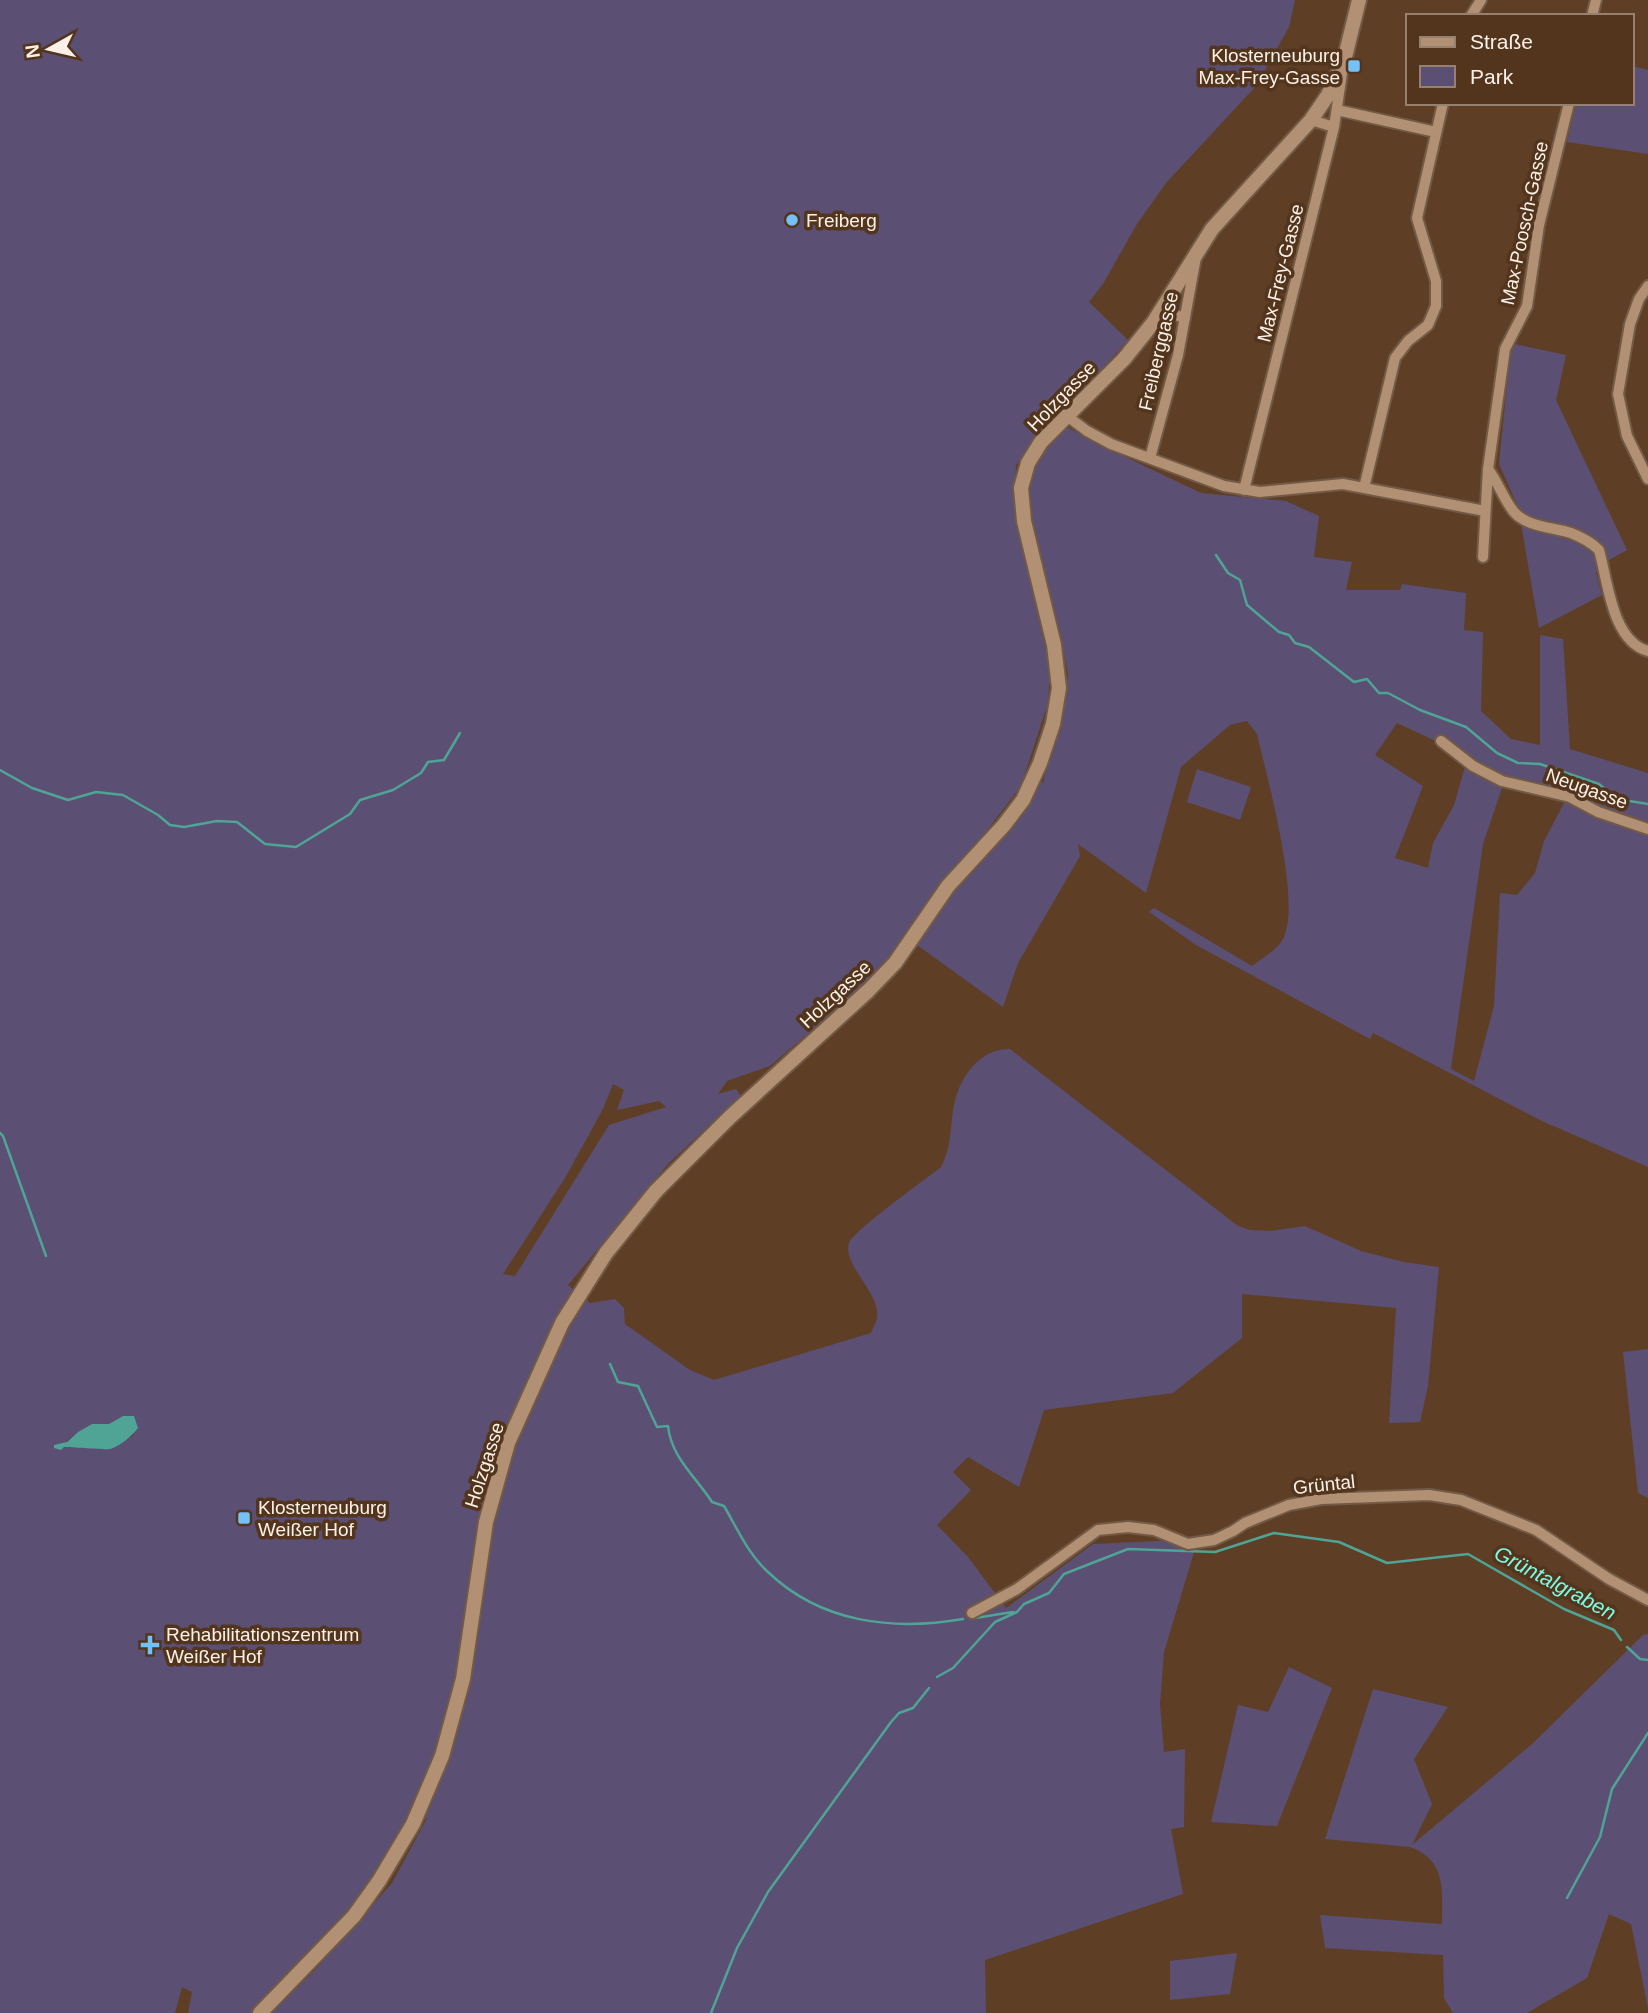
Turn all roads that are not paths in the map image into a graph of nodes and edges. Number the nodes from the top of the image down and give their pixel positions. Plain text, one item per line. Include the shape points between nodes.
1 (1359, 0) edge
2 (1343, 63) junction
3 (1443, 105) edge
4 (1569, 105) edge
5 (1337, 110) junction
6 (1311, 121) junction
7 (1334, 127) junction
8 (1436, 132) junction
9 (1197, 252) junction
10 (1648, 286) edge
11 (1162, 311) junction
12 (1185, 318) junction
13 (1067, 416) junction
14 (1150, 458) junction
15 (1488, 469) junction
16 (1648, 479) edge
17 (1364, 488) junction
18 (1244, 490) junction
19 (1485, 511) junction
20 (1483, 557) dead end
21 (1648, 651) edge
22 (1441, 741) dead end
23 (1648, 829) edge
24 (1401, 1497) junction
25 (1404, 1510) dead end
26 (1648, 1600) edge
27 (972, 1613) dead end
28 (260, 2013) edge

1 - 2 street, Holzgasse
2 - 5 street, Max-Frey-Gasse
2 - 6 street, Holzgasse
3 - 8 street
4 - 15 street, Max-Poosch-Gasse via 1539,225 1527,306 1505,349
5 - 7 street, Max-Frey-Gasse
5 - 8 street
6 - 7 street
6 - 9 street, Holzgasse via 1212,229
7 - 18 street, Max-Frey-Gasse
8 - 17 street via 1416,218 1436,281 1436,306 1428,325 1395,358
9 - 11 street, Holzgasse
9 - 12 street, Freiberggasse
10 - 16 street via 1630,324 1618,394 1627,436
11 - 12 street
11 - 13 street, Holzgasse via 1124,359
12 - 14 street, Freiberggasse
13 - 14 street via 1099,439
13 - 28 street, Holzgasse via 1033,453 1021,488 1059,688 1053,724 1032,784 1004,825 934,904 895,963 656,1191 606,1253 562,1323 508,1443 486,1522 463,1679 442,1756 413,1824 354,1916
14 - 18 street
15 - 19 street, Max-Poosch-Gasse
15 - 21 street via 1514,512 1534,524 1570,533 1599,550 1618,625 1628,640
17 - 18 street via 1335,484 1273,492
17 - 19 street
19 - 20 street, Max-Poosch-Gasse
22 - 23 street, Neugasse via 1473,766 1502,780 1570,797
24 - 25 street
24 - 26 street, Grüntal via 1461,1500 1536,1530
24 - 27 street, Grüntal via 1321,1499 1289,1505 1214,1540 1188,1544 1154,1530 1098,1530 1017,1588

